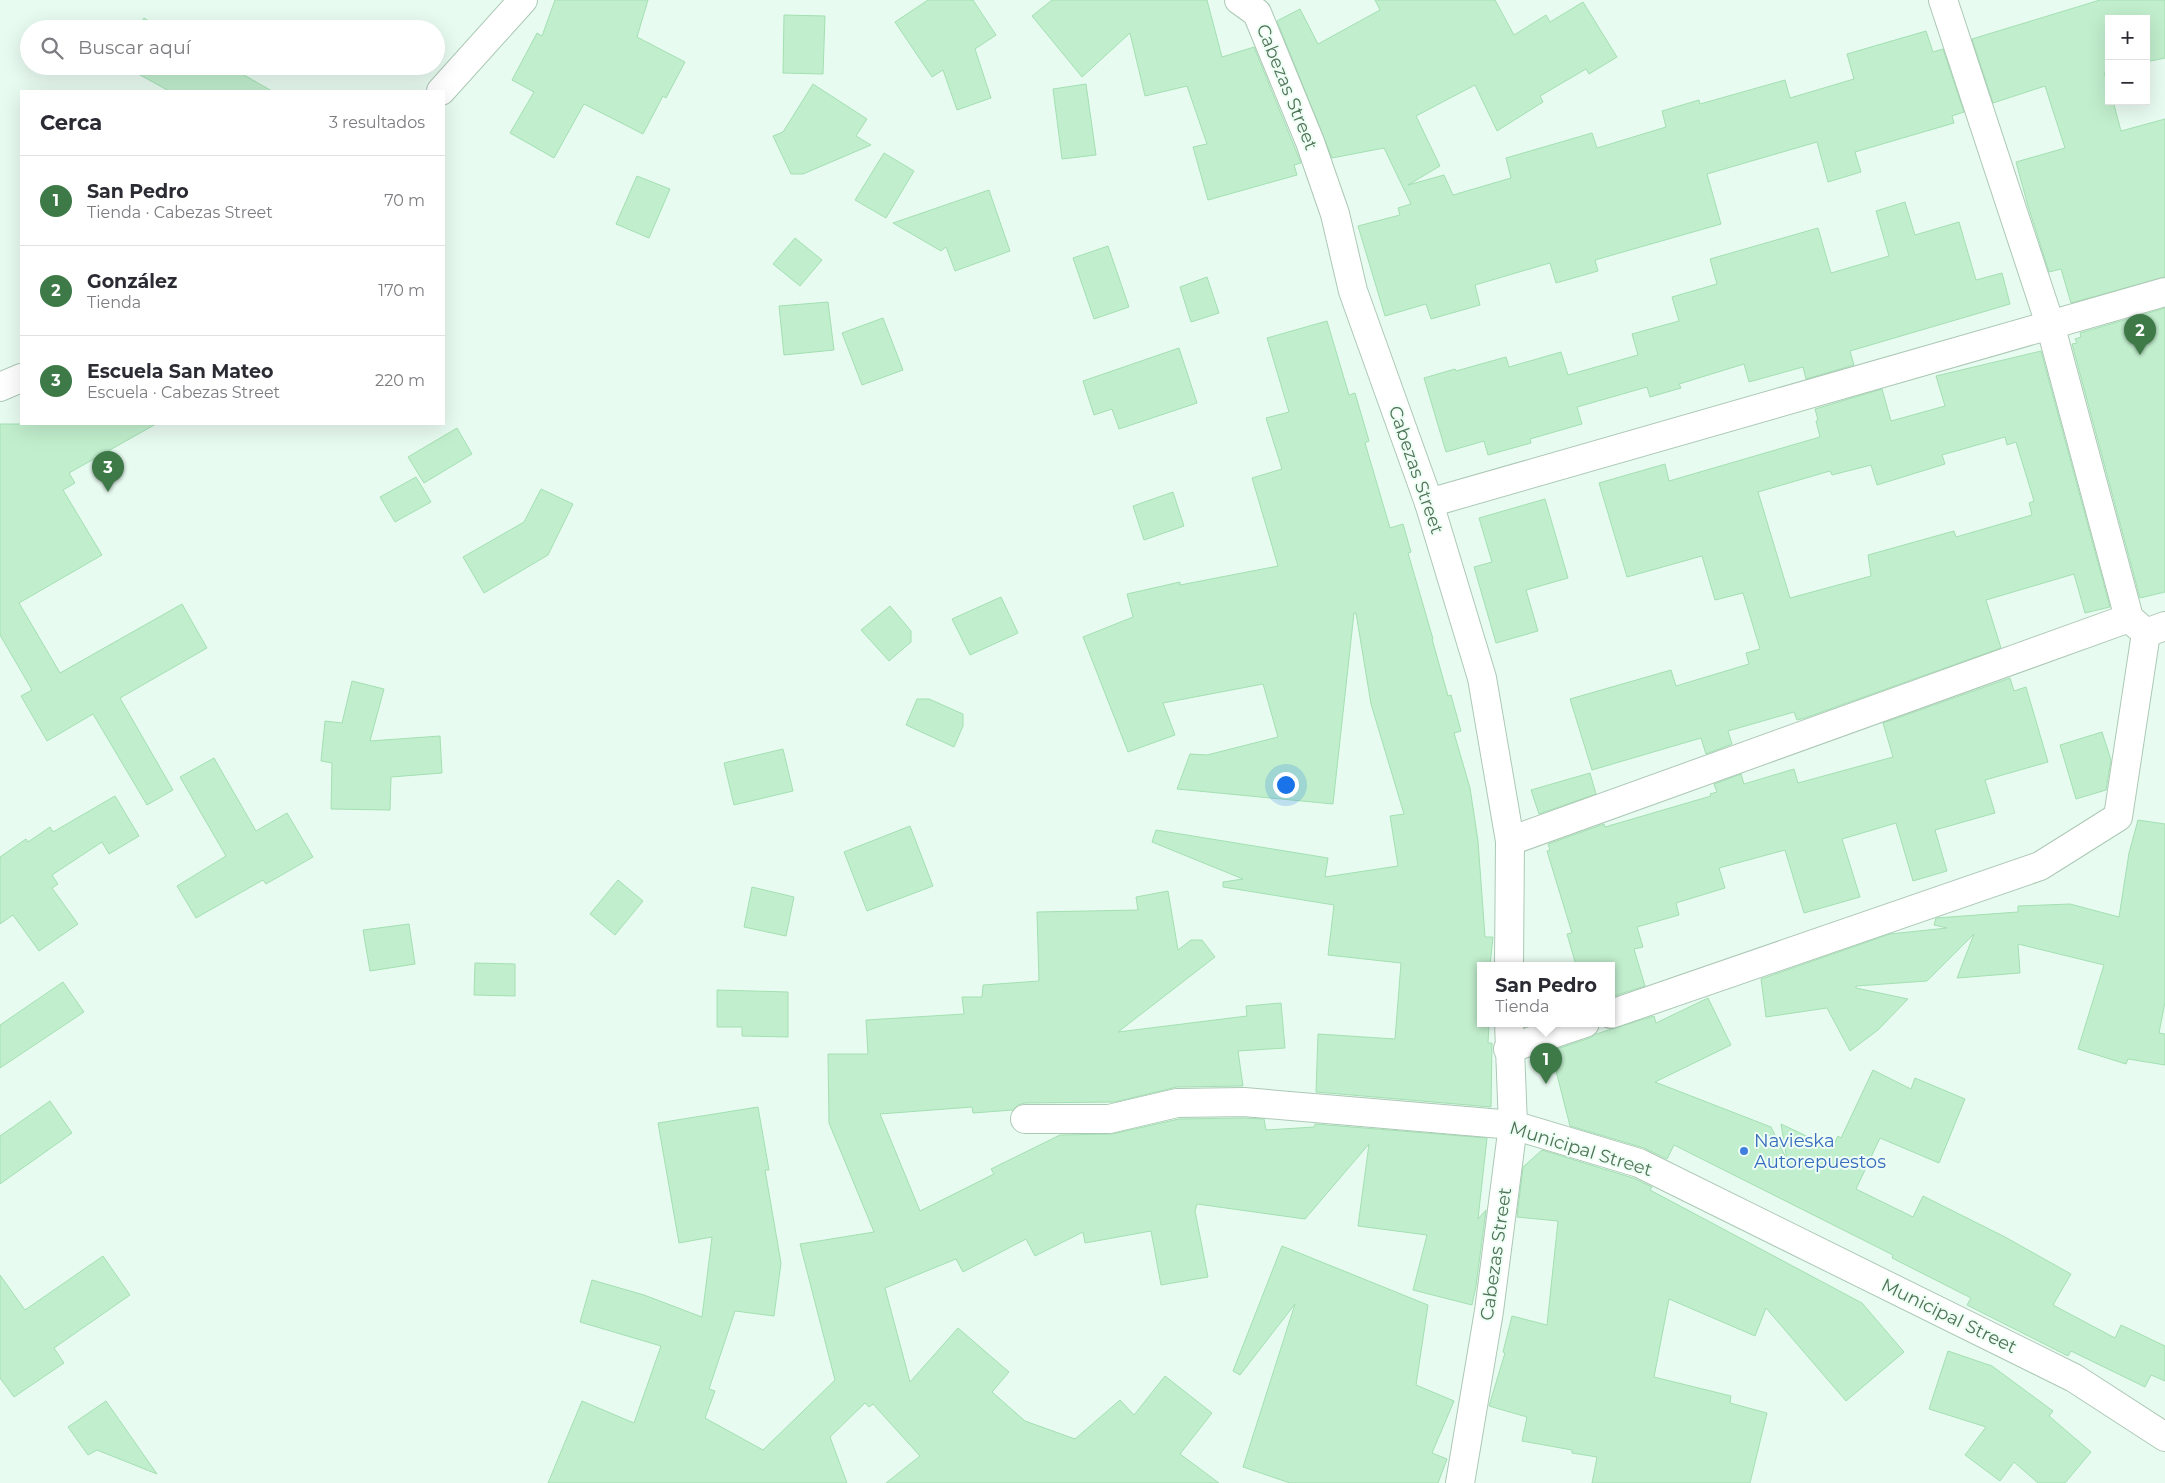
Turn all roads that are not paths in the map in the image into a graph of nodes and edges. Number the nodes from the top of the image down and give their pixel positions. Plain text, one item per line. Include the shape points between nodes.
1 (523, 0) edge
2 (1239, 0) edge
3 (1943, 0) edge
4 (442, 90) edge
5 (2165, 292) edge
6 (2050, 324) junction
7 (20, 378) edge
8 (0, 387) edge
9 (1429, 504) junction
10 (2147, 626) edge
11 (1510, 841) junction
12 (1509, 962) edge
13 (1615, 1013) edge
14 (1562, 1027) edge
15 (1509, 1036) edge
16 (1025, 1119) dead end
17 (1513, 1125) junction
18 (2165, 1437) edge
19 (1460, 1483) edge

1 - 4 street
2 - 9 street, Cabezas Street via 1257,13 1310,142 1335,214 1353,291
3 - 6 street
5 - 6 street
6 - 9 street
6 - 10 street
7 - 8 street
9 - 11 street, Cabezas Street via 1482,678
10 - 11 street
10 - 13 street via 2118,817 2040,866
11 - 12 street, Cabezas Street
14 - 15 street
15 - 17 street, Cabezas Street
16 - 17 street, Municipal Street via 1109,1119 1177,1103 1244,1102
17 - 18 street, Municipal Street via 1639,1163 2074,1378
17 - 19 street, Cabezas Street via 1489,1311

